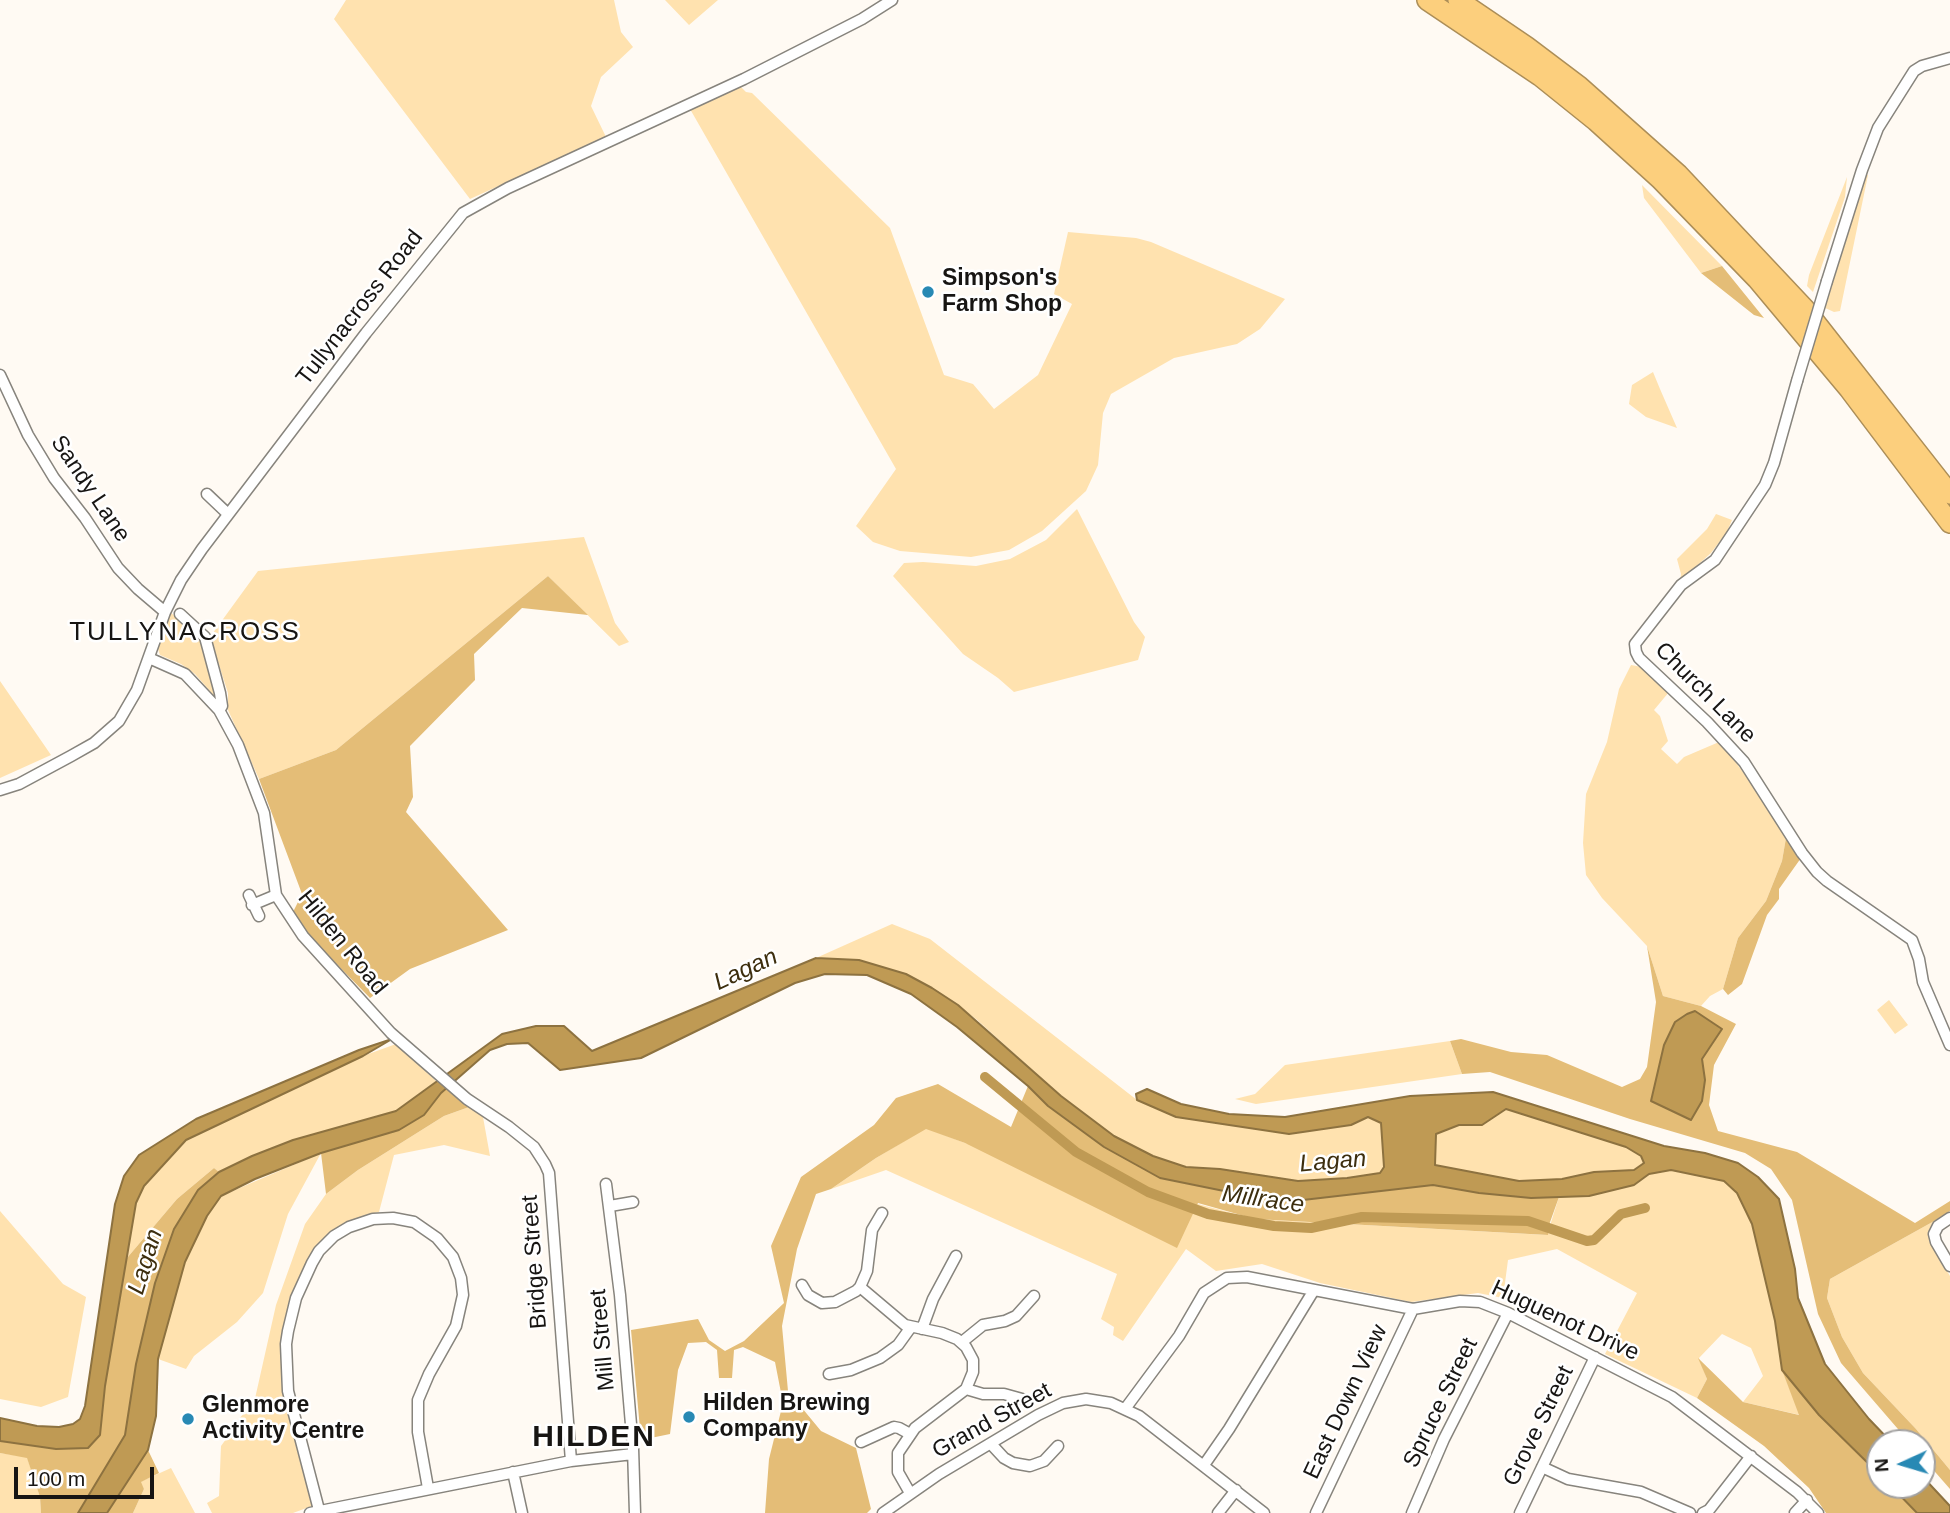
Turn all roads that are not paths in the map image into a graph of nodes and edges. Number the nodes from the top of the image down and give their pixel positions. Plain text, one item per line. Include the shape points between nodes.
1 (892, 0) edge
2 (1427, 0) edge
3 (1458, 0) edge
4 (1950, 58) edge
5 (0, 374) edge
6 (207, 494) dead end
7 (1950, 494) edge
8 (227, 513) junction
9 (1950, 523) edge
10 (165, 612) junction
11 (180, 614) dead end
12 (149, 658) junction
13 (219, 710) junction
14 (0, 790) edge
15 (276, 895) junction
16 (259, 916) dead end
17 (1950, 1045) edge
18 (428, 1064) joint
19 (606, 1184) dead end
20 (633, 1202) dead end
21 (610, 1206) junction
22 (882, 1213) dead end
23 (1950, 1218) edge
24 (956, 1256) dead end
25 (1950, 1266) edge
26 (802, 1285) dead end
27 (860, 1287) junction
28 (1314, 1290) junction
29 (1034, 1296) dead end
30 (1412, 1309) junction
31 (1508, 1313) junction
32 (917, 1328) junction
33 (962, 1342) junction
34 (1595, 1357) junction
35 (829, 1374) dead end
36 (966, 1389) junction
37 (1022, 1399) dead end
38 (1125, 1409) junction
39 (910, 1434) junction
40 (861, 1442) dead end
41 (991, 1444) junction
42 (1058, 1446) dead end
43 (633, 1454) junction
44 (1751, 1456) junction
45 (571, 1461) junction
46 (1204, 1465) junction
47 (1542, 1467) junction
48 (513, 1472) junction
49 (428, 1488) junction
50 (1236, 1490) junction
51 (910, 1493) junction
52 (370, 1500) junction
53 (1807, 1500) junction
54 (1662, 1501) junction
55 (315, 1512) edge
56 (373, 1513) edge
57 (522, 1513) edge
58 (635, 1513) edge
59 (883, 1513) edge
60 (1218, 1513) edge
61 (1264, 1513) edge
62 (1316, 1513) edge
63 (1412, 1513) edge
64 (1520, 1513) edge
65 (1656, 1513) edge
66 (1690, 1513) edge
67 (1703, 1513) edge
68 (1795, 1513) edge
69 (1818, 1513) edge

1 - 8 street, Tullynacross Road via 744,79 508,187 463,213
2 - 9 highway via 1540,76 1660,179 1757,279 1849,389
3 - 7 highway via 1580,86 1686,182 1813,319
4 - 17 street, Church Lane, bridge via 1914,71 1878,128 1768,480 1715,560 1675,592 1635,644 1639,658 1744,762 1817,872 1912,940 1923,982
5 - 10 street, Sandy Lane via 54,478 118,568
6 - 8 street
8 - 10 street, Tullynacross Road
10 - 12 street, Tullynacross Road
11 - 13 street, Hilden Road via 205,637 220,693
12 - 13 street, Hilden Road via 185,674
12 - 14 street, Tullynacross Road via 119,721 71,757
13 - 15 street, Hilden Road via 264,813
15 - 16 street via 251,900
15 - 18 street, Hilden Road via 303,936 391,1032
18 - 45 street, Bridge Street via 467,1099 534,1147 549,1173
19 - 21 street, Mill Street
20 - 21 street
21 - 43 street, Mill Street
22 - 27 street via 872,1230
23 - 25 street via 1934,1234
24 - 32 street
26 - 27 street via 814,1300 828,1304
27 - 32 street via 899,1321
28 - 30 street, Huguenot Drive
28 - 38 street, Huguenot Drive via 1237,1276 1220,1281 1204,1293 1179,1336
28 - 46 street
29 - 33 street via 1016,1316 983,1325
30 - 31 street, Huguenot Drive via 1470,1301
30 - 62 street, East Down View
31 - 34 street, Huguenot Drive
31 - 63 street, Spruce Street
32 - 33 street
32 - 35 street via 880,1358
33 - 36 street via 974,1366
34 - 44 street, Huguenot Drive via 1672,1397
34 - 47 street, Grove Street
36 - 37 street
36 - 39 street
38 - 41 street, Grand Street via 1074,1400 1038,1415
38 - 46 street, Grand Street
39 - 40 street via 894,1427
39 - 51 street via 898,1452 896,1466
41 - 42 street via 1004,1458 1030,1466 1044,1461
41 - 51 street, Grand Street
43 - 45 street
43 - 58 street, Mill Street
44 - 53 street, Huguenot Drive
44 - 67 street
45 - 48 street
46 - 50 street, Grand Street
47 - 54 street via 1568,1479 1640,1492
47 - 64 street, Grove Street
48 - 49 street
48 - 57 street
49 - 52 street
49 - 55 street via 418,1432 418,1400 456,1326 463,1295 461,1278 453,1257 414,1222 373,1219 349,1227 319,1251 296,1298 288,1331 288,1391
50 - 60 street
50 - 61 street, Grand Street
51 - 59 street, Grand Street
52 - 55 street
52 - 56 street
53 - 68 street
53 - 69 street, Huguenot Drive
54 - 65 street
54 - 66 street

